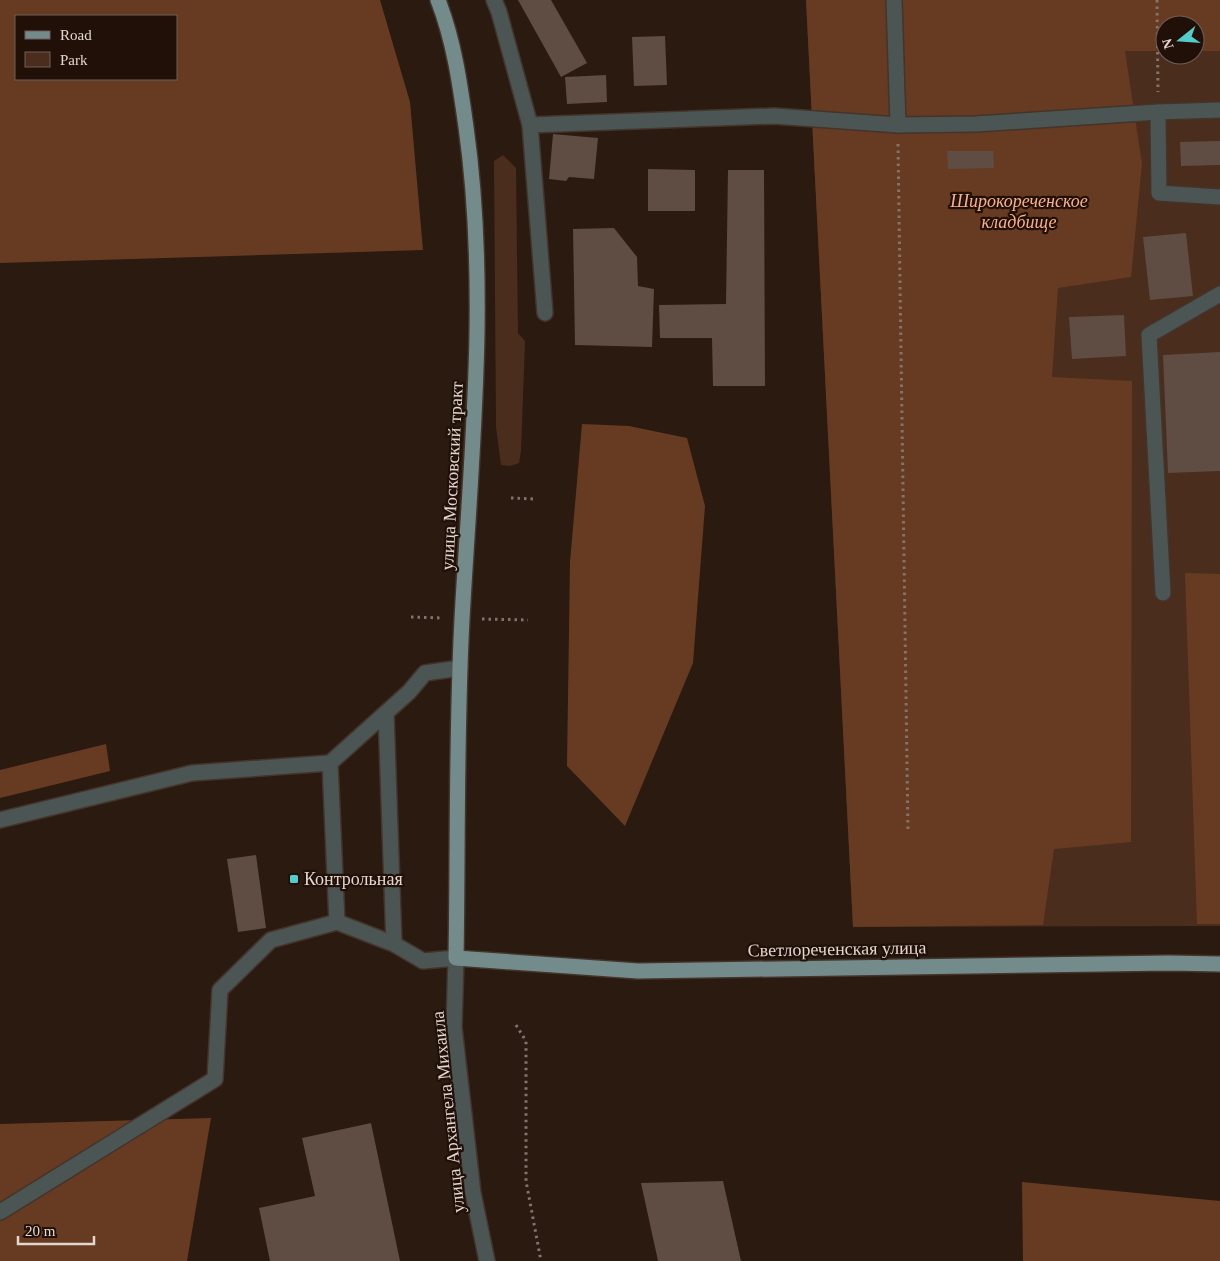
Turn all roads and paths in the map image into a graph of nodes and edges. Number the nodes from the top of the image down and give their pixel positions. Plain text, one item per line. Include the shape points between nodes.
1 (438, 0) edge
2 (494, 0) edge
3 (894, 0) edge
4 (1157, 0) edge
5 (1220, 110) edge
6 (1158, 112) junction
7 (898, 125) junction
8 (530, 126) junction
9 (1220, 197) edge
10 (1220, 294) edge
11 (545, 313) dead end
12 (511, 498) dead end
13 (535, 499) dead end
14 (1163, 593) dead end
15 (460, 668) junction
16 (386, 713) junction
17 (330, 763) junction
18 (0, 820) edge
19 (908, 833) dead end
20 (337, 922) junction
21 (394, 944) junction
22 (456, 958) junction
23 (1220, 964) edge
24 (516, 1025) dead end
25 (0, 1212) edge
26 (487, 1261) edge
27 (542, 1261) edge

1 - 15 main road, улица Московский тракт via 446,20 460,88 476,231 476,410
2 - 8 street
3 - 7 street
4 - 6 path
5 - 6 street
6 - 7 street via 976,124
6 - 9 street via 1159,193
7 - 8 street via 774,116
7 - 19 path
8 - 11 street
10 - 14 street via 1149,335
12 - 13 path
15 - 16 street via 425,673
15 - 22 main road, улица Московский тракт
16 - 17 street
16 - 21 street
17 - 18 street via 192,773
17 - 20 street
20 - 21 street
20 - 25 street via 271,940 220,990 215,1079
21 - 22 street via 423,961
22 - 23 main road, Светлореченская улица via 638,970
22 - 26 street, улица Архангела Михаила via 454,1027 473,1193
24 - 27 path via 526,1041 526,1181

